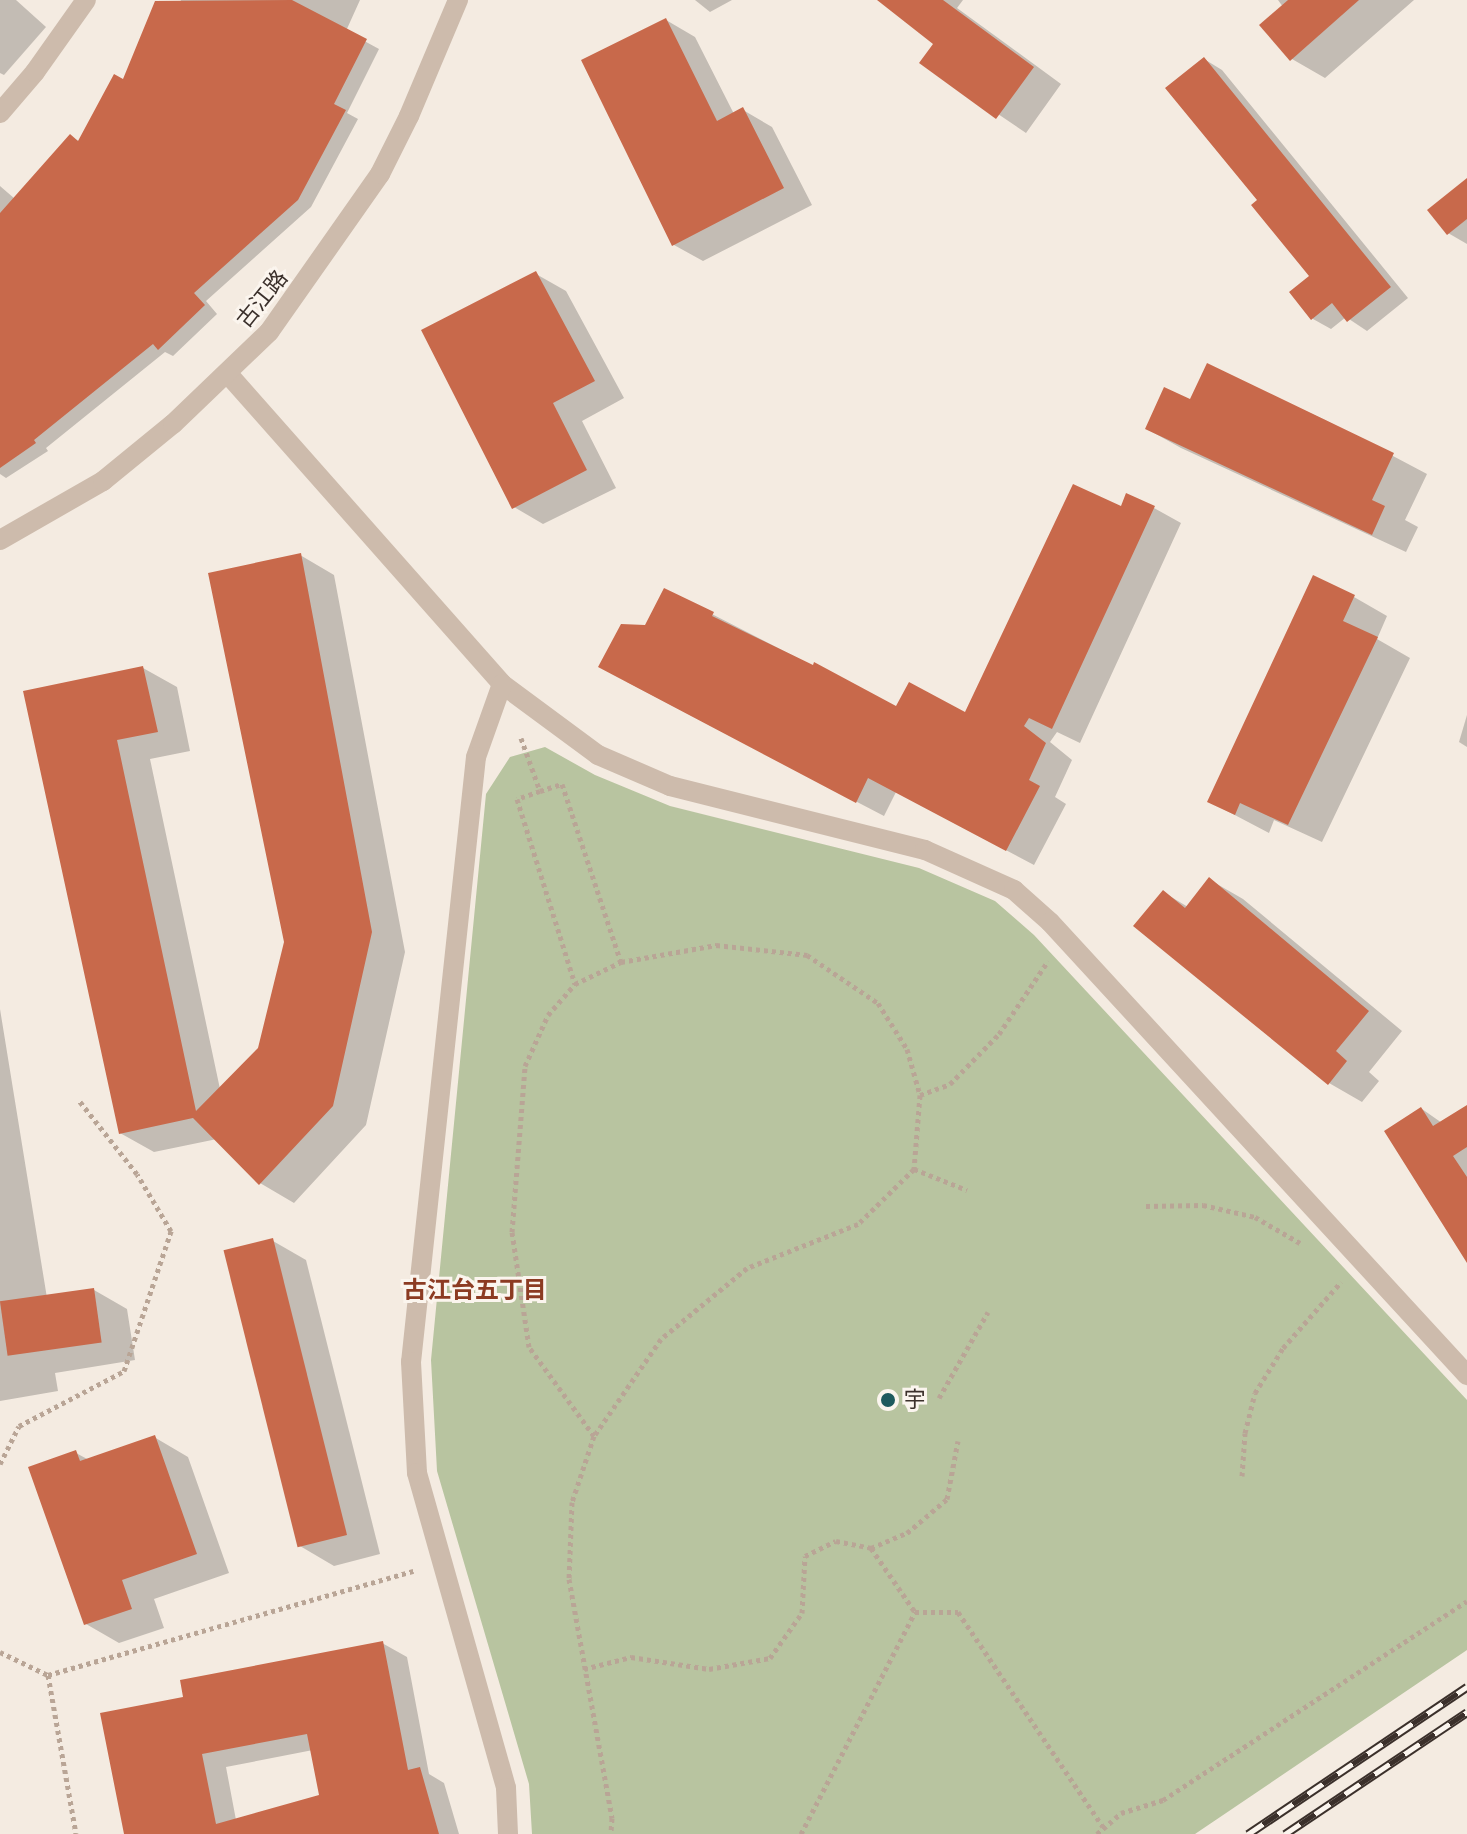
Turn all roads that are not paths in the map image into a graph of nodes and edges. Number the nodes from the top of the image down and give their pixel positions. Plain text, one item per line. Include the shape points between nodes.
1 (86, 0) edge
2 (458, 0) edge
3 (0, 113) edge
4 (228, 374) junction
5 (0, 540) edge
6 (502, 684) junction
7 (1467, 1375) edge
8 (508, 1834) edge

1 - 3 street
2 - 4 street, 古江路 via 380,174 302,289
4 - 5 street, 古江路 via 103,481
4 - 6 street
6 - 7 street via 598,755 670,786 925,850 1014,890 1050,922
6 - 8 street via 476,757 411,1362 417,1473 506,1788

